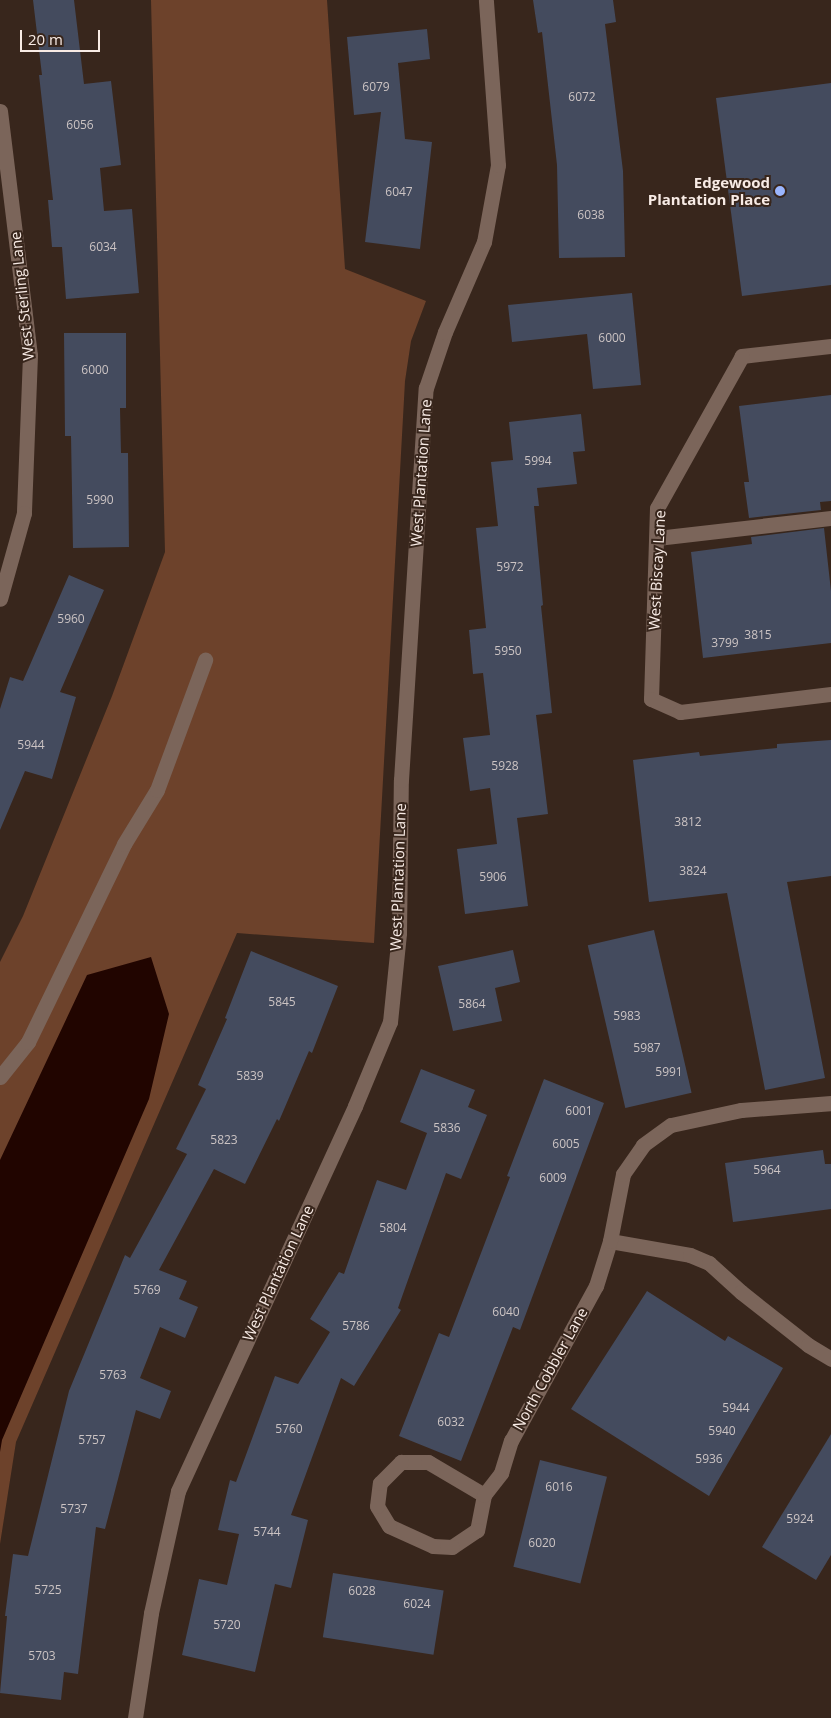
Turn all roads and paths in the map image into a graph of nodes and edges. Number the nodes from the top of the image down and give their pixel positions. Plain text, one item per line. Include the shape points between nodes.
1 (486, 0) edge
2 (0, 111) edge
3 (831, 346) edge
4 (831, 518) edge
5 (657, 538) junction
6 (0, 599) edge
7 (206, 660) dead end
8 (831, 694) edge
9 (0, 1077) edge
10 (831, 1102) edge
11 (610, 1241) junction
12 (831, 1359) edge
13 (484, 1495) junction
14 (135, 1718) edge

1 - 14 street, West Plantation Lane via 498,165 484,242 445,332 426,388 401,780 399,933 390,1022 356,1106 178,1491 151,1613
2 - 6 street, West Sterling Lane via 30,355 24,513
3 - 5 street, West Biscay Lane via 742,356 657,508
4 - 5 street
5 - 8 street, West Biscay Lane via 651,698 680,712
7 - 9 street via 157,790 124,844 28,1042
10 - 11 street, North Cobbler Lane via 741,1110 671,1125 643,1145 622,1174
11 - 12 street via 690,1255 709,1262 741,1292 808,1345
11 - 13 street, North Cobbler Lane via 596,1286 511,1441 501,1473
13 - 13 street, North Cobbler Lane via 477,1530 452,1547 433,1546 389,1526 377,1506 380,1483 400,1462 428,1462

